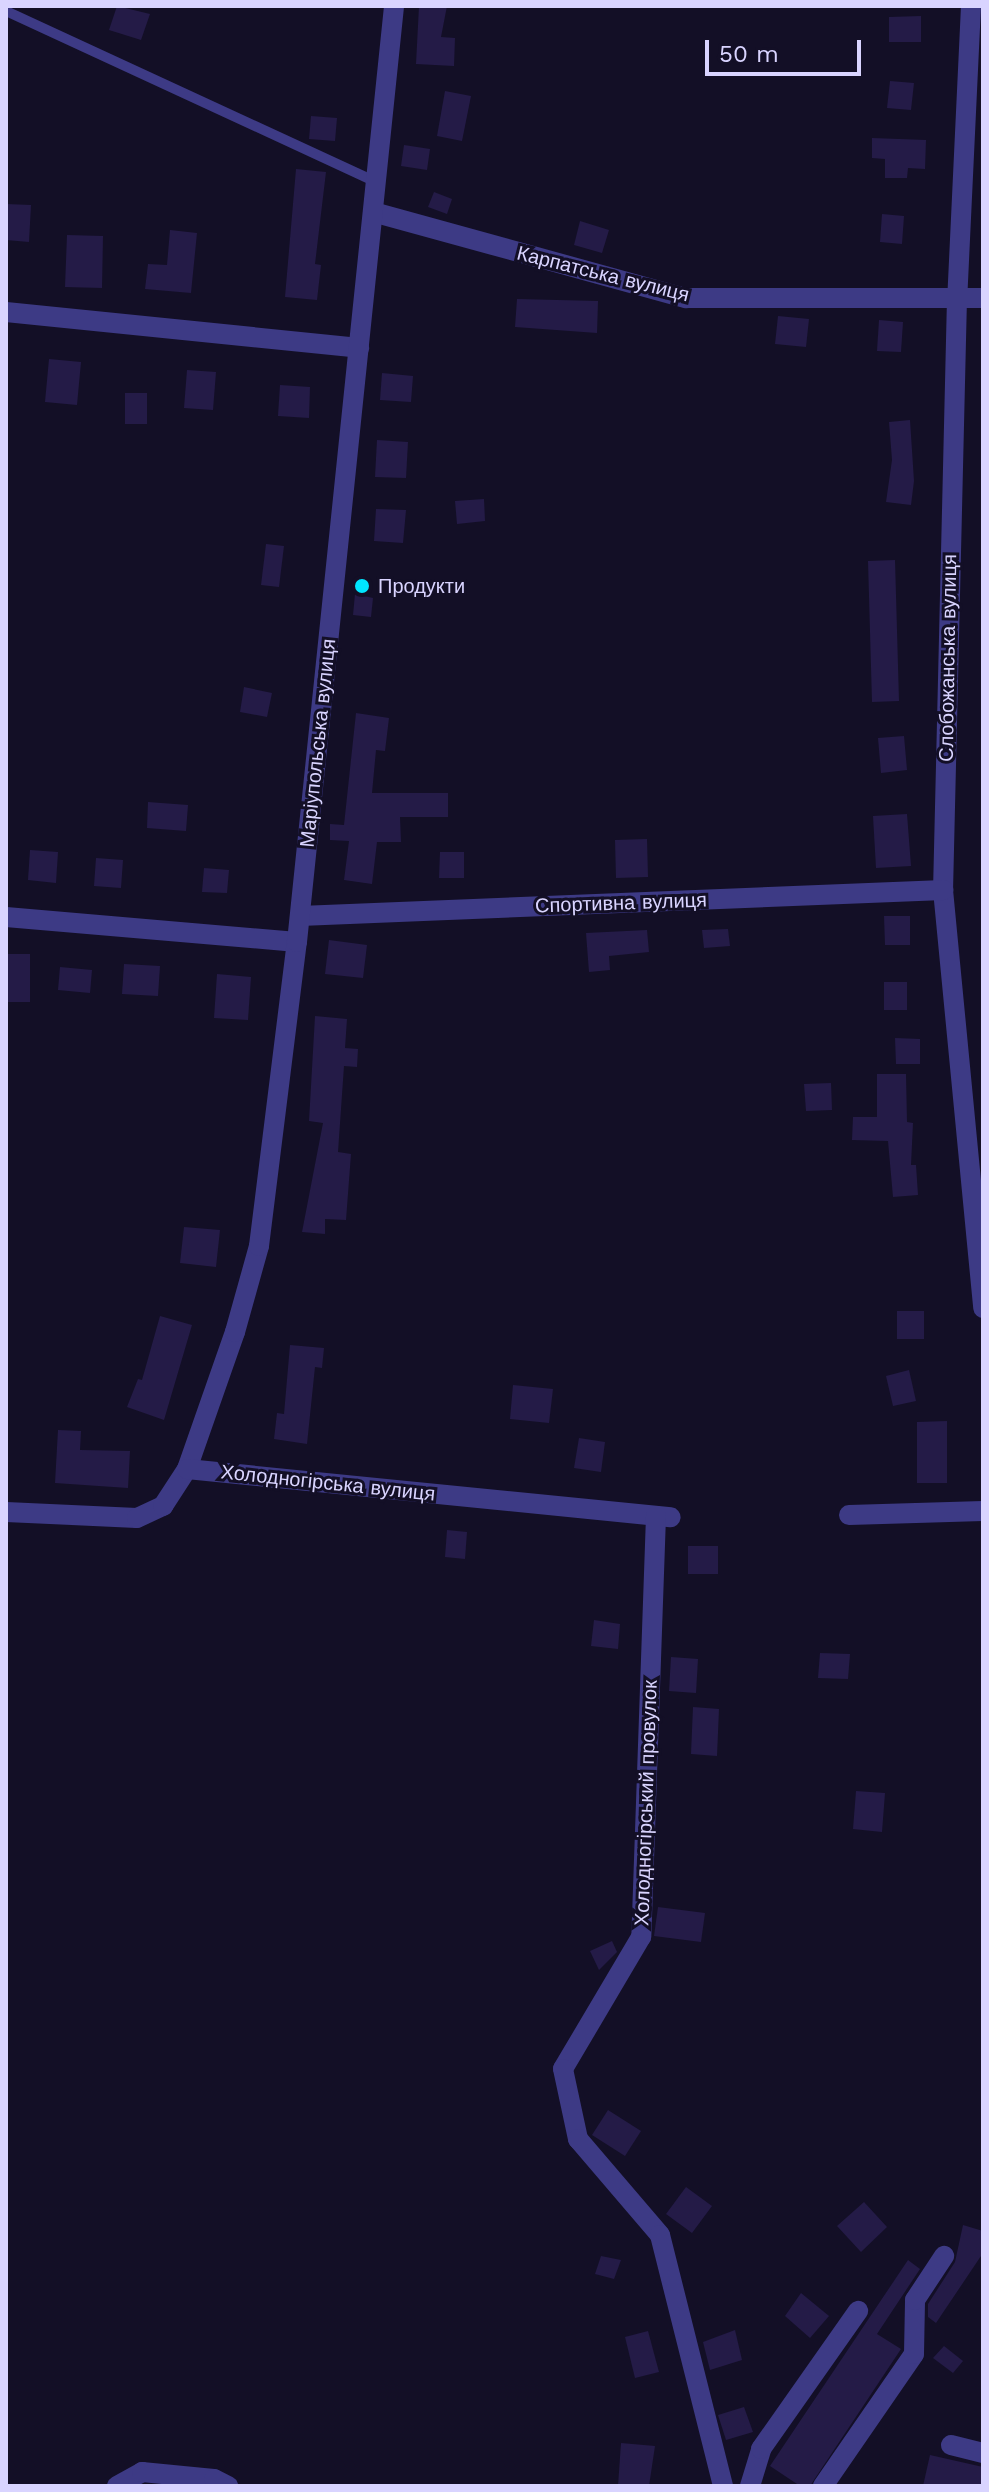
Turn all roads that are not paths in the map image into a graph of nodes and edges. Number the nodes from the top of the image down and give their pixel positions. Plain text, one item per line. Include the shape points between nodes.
1 (394, 6) edge
2 (971, 6) edge
3 (6, 11) edge
4 (376, 182) junction
5 (373, 212) junction
6 (957, 298) junction
7 (983, 298) edge
8 (6, 312) edge
9 (359, 348) junction
10 (943, 890) junction
11 (300, 916) junction
12 (6, 917) edge
13 (297, 942) junction
14 (983, 1308) edge
15 (187, 1469) junction
16 (983, 1511) edge
17 (6, 1512) edge
18 (849, 1515) dead end
19 (663, 1517) joint
20 (944, 2256) dead end
21 (858, 2311) dead end
22 (951, 2445) dead end
23 (983, 2453) edge
24 (117, 2486) edge
25 (228, 2486) edge
26 (723, 2486) edge
27 (750, 2486) edge
28 (823, 2486) edge

1 - 4 street, Маріупольська вулиця
2 - 6 street, Слобожанська вулиця
3 - 4 lane
4 - 5 street, Маріупольська вулиця
5 - 6 street, Карпатська вулиця via 686,298
5 - 9 street, Маріупольська вулиця
6 - 7 street, Карпатська вулиця
6 - 10 street, Слобожанська вулиця
8 - 9 street
9 - 11 street, Маріупольська вулиця
10 - 11 street, Спортивна вулиця
10 - 14 street, Слобожанська вулиця
11 - 13 street, Маріупольська вулиця
12 - 13 street
13 - 15 street, Маріупольська вулиця via 259,1246
15 - 17 street via 163,1506 137,1518
15 - 19 street, Холодногірська вулиця
16 - 18 street
19 - 26 street, Холодногірський провулок via 641,1937 563,2069 578,2139 660,2235
20 - 28 street via 915,2300 914,2354
21 - 27 street via 761,2449
22 - 23 street
24 - 25 street via 142,2472 214,2479

